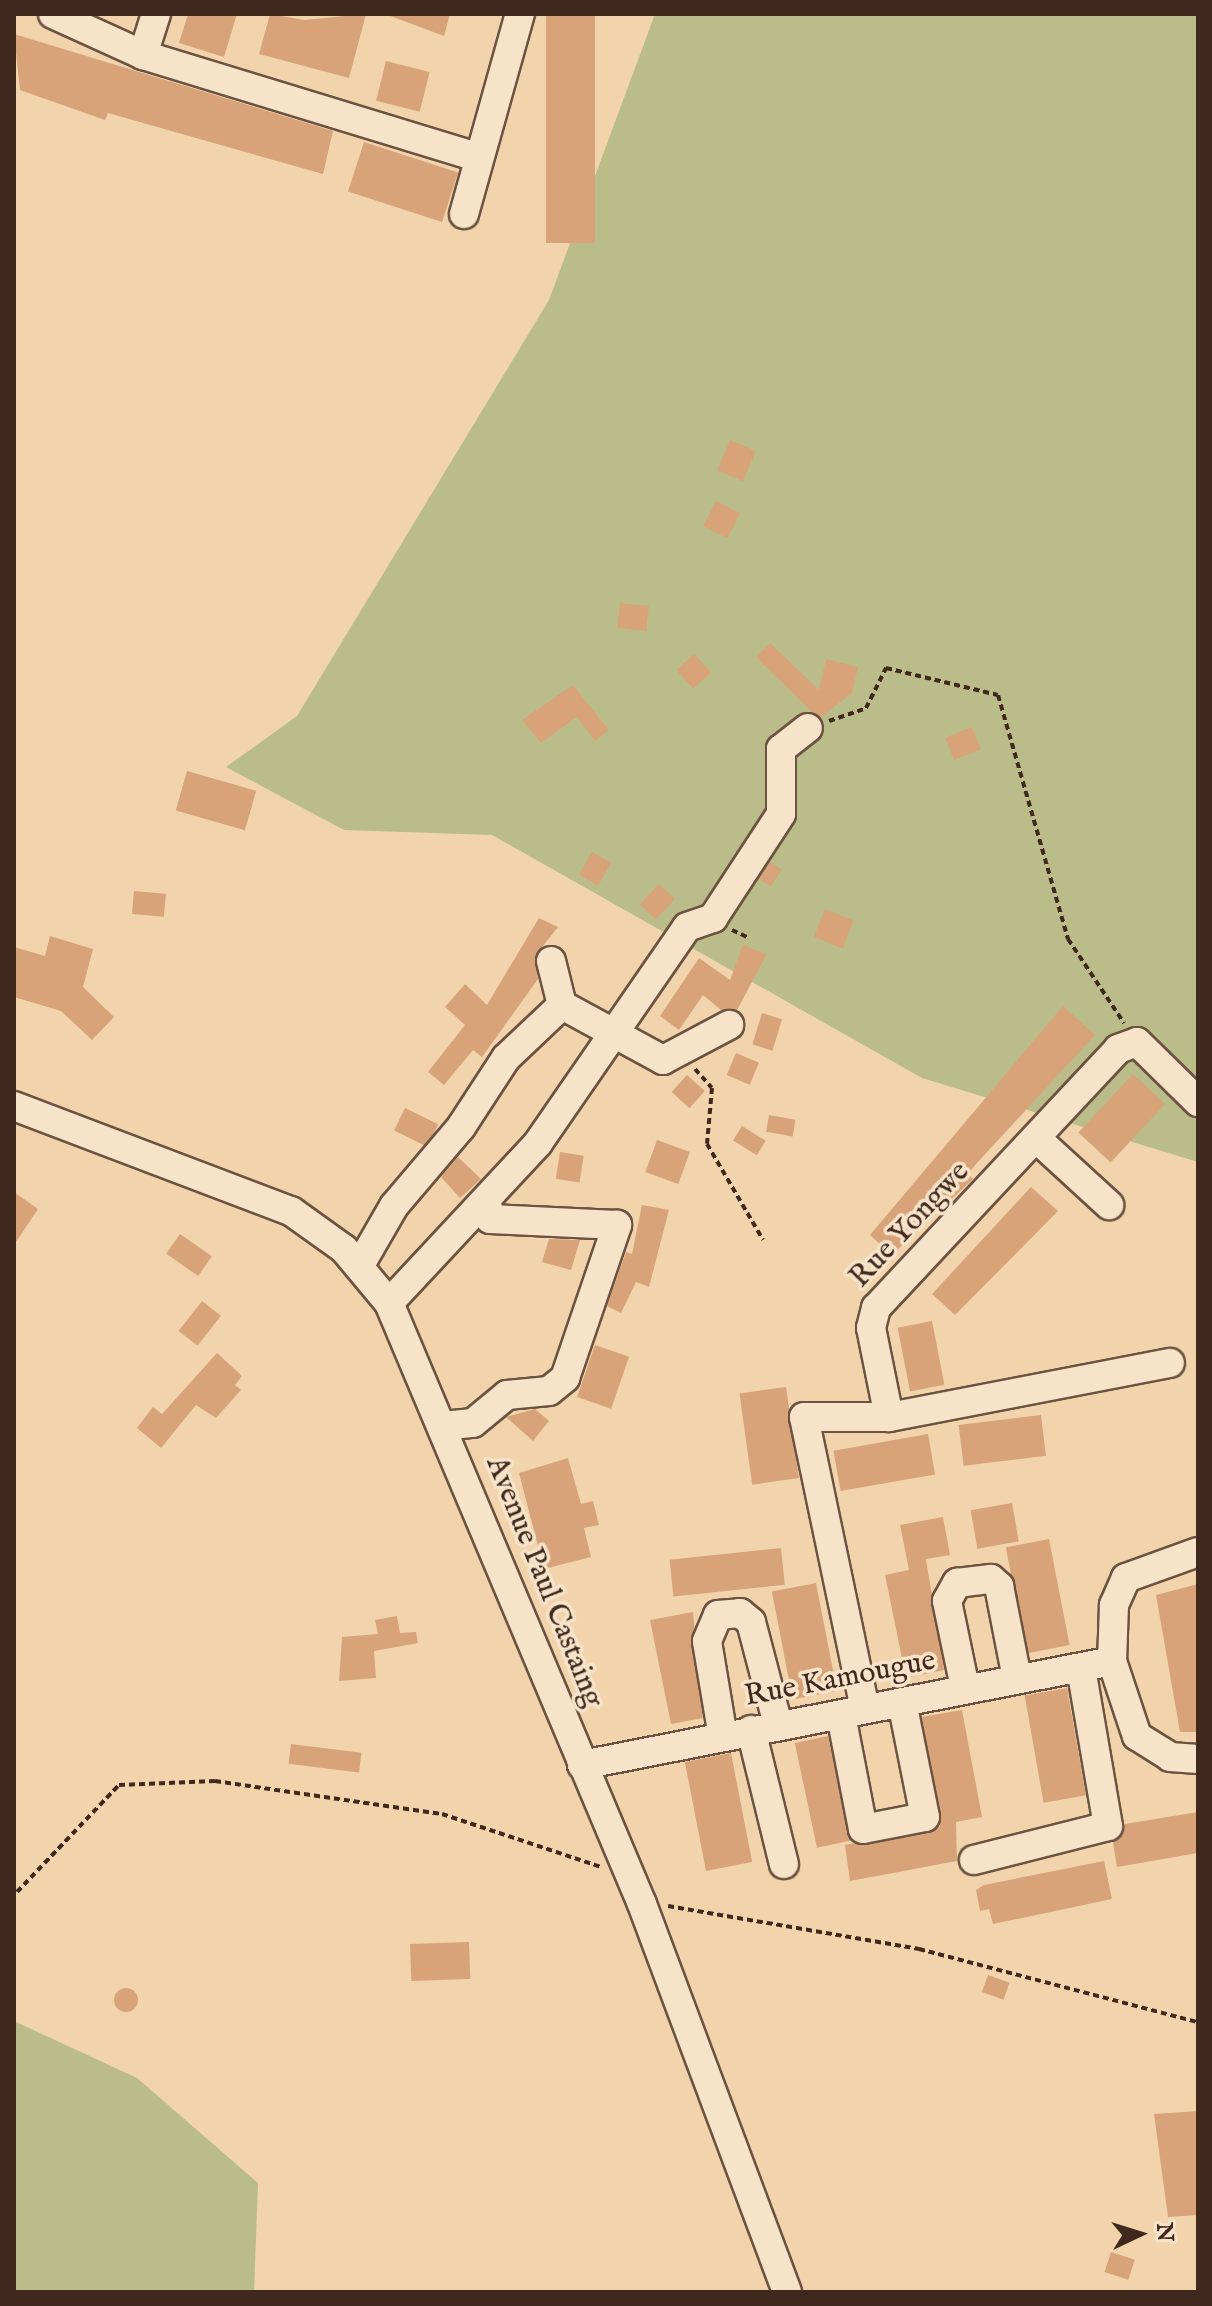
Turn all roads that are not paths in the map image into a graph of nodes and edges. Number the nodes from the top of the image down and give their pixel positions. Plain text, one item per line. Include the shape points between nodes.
1 (53, 14) edge
2 (156, 14) edge
3 (520, 14) edge
4 (143, 55) junction
5 (479, 158) junction
6 (464, 214) dead end
7 (808, 728) road end
8 (551, 961) dead end
9 (562, 1005) junction
10 (729, 1025) dead end
11 (616, 1032) junction
12 (1198, 1102) edge
13 (14, 1106) edge
14 (1037, 1139) junction
15 (487, 1204) junction
16 (1109, 1205) dead end
17 (360, 1265) junction
18 (389, 1303) junction
19 (1170, 1363) dead end
20 (889, 1417) junction
21 (443, 1426) junction
22 (1198, 1552) edge
23 (1112, 1661) junction
24 (1081, 1668) junction
25 (1017, 1679) junction
26 (965, 1688) junction
27 (902, 1702) junction
28 (853, 1712) junction
29 (764, 1728) junction
30 (723, 1737) junction
31 (1198, 1759) edge
32 (582, 1765) junction
33 (974, 1860) dead end
34 (784, 1864) dead end
35 (787, 2292) edge

1 - 4 street
2 - 4 street
3 - 5 street
4 - 5 street
5 - 6 street
7 - 11 street via 781,749 781,814 771,833 713,918 687,927 669,950 662,973
8 - 9 street
9 - 11 street
9 - 17 street via 506,1058 461,1127 394,1206
10 - 11 street via 663,1060
11 - 15 street
12 - 14 street, Rue Yongwe via 1137,1042 1118,1049
13 - 17 street, Avenue Paul Castaing via 291,1211
14 - 16 street
14 - 20 street, Rue Yongwe via 871,1319
15 - 18 street
15 - 21 street via 490,1219 617,1225 565,1378 549,1391 507,1395 473,1423
17 - 18 street, Avenue Paul Castaing
18 - 21 street, Avenue Paul Castaing
19 - 20 street
20 - 28 street via 804,1417
21 - 32 street, Avenue Paul Castaing
22 - 23 street via 1126,1578 1116,1596
23 - 24 street, Rue Kamougue
23 - 31 street via 1137,1736 1170,1757
24 - 25 street, Rue Kamougue
24 - 33 street via 1110,1816 1095,1834
25 - 26 street, Rue Kamougue
25 - 26 street via 999,1586 991,1579 957,1583 947,1601
26 - 27 street, Rue Kamougue
27 - 28 street, Rue Kamougue
27 - 28 street via 925,1817 863,1829
28 - 29 street, Rue Kamougue
29 - 30 street, Rue Kamougue
29 - 30 street via 751,1622 740,1613 718,1615 707,1641
29 - 34 street
30 - 32 street, Rue Kamougue
32 - 35 street, Avenue Paul Castaing via 642,1904

